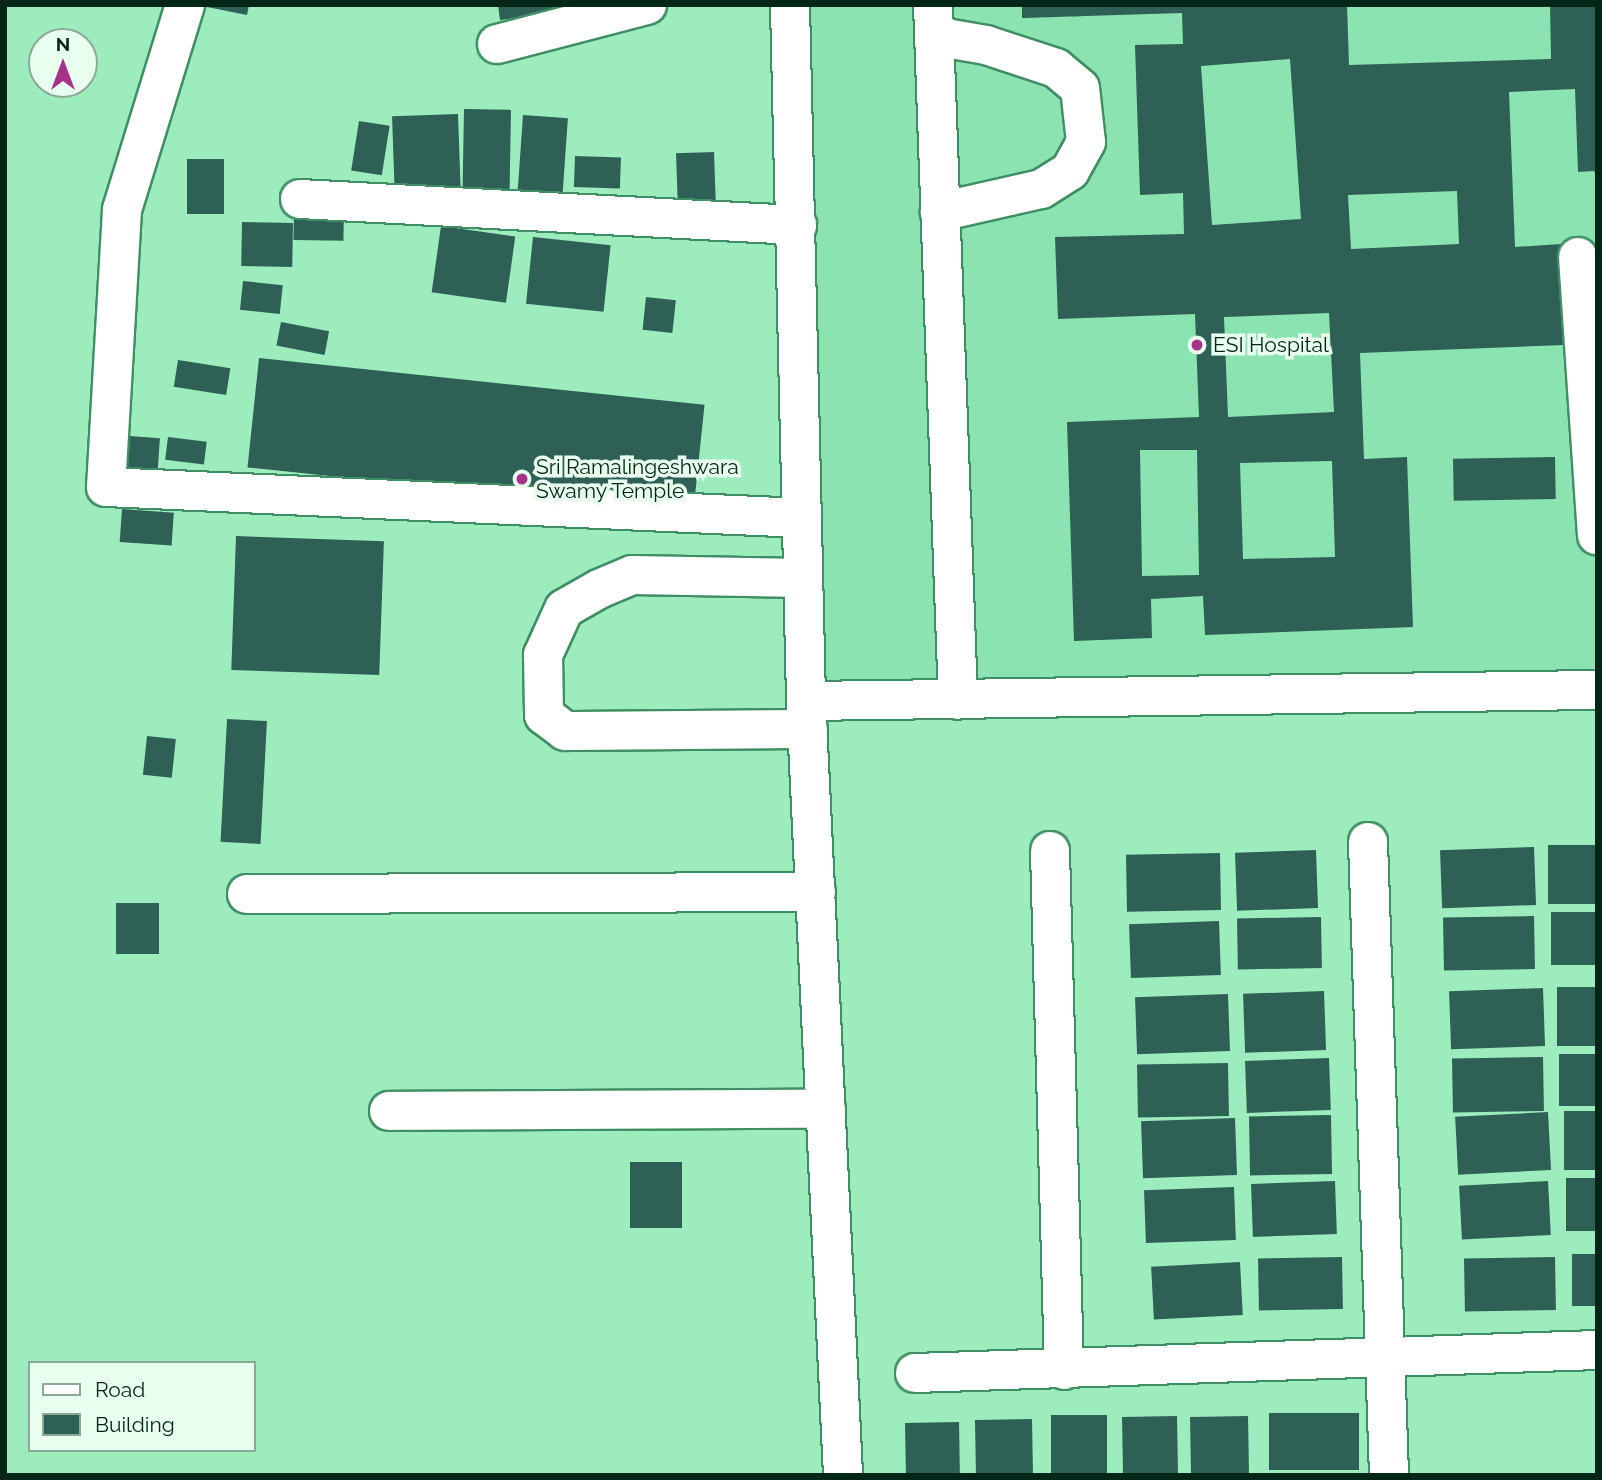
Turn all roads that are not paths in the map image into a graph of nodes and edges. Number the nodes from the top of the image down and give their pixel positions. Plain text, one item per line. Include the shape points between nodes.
1 (185, 5) edge
2 (647, 5) edge
3 (790, 5) edge
4 (933, 21) edge
5 (497, 44) dead end
6 (300, 200) dead end
7 (940, 212) junction
8 (797, 225) junction
9 (1578, 257) dead end
10 (802, 518) junction
11 (1597, 535) edge
12 (803, 578) junction
13 (1597, 690) edge
14 (958, 700) junction
15 (807, 715) junction
16 (1368, 842) dead end
17 (1050, 850) dead end
18 (816, 892) junction
19 (247, 894) dead end
20 (826, 1109) junction
21 (389, 1111) dead end
22 (1597, 1350) edge
23 (1385, 1359) junction
24 (1064, 1370) junction
25 (915, 1373) dead end
26 (844, 1475) edge
27 (1389, 1475) edge

1 - 10 street via 121,210 106,487
2 - 5 street
3 - 8 street
4 - 7 street
4 - 7 street via 986,45 1056,68 1080,88 1086,142 1070,171 1041,189
6 - 8 street
7 - 14 street
8 - 10 street
9 - 11 street
10 - 12 street
12 - 15 street
12 - 15 street via 632,575 599,589 564,609 543,655 544,715 565,731
13 - 14 street
14 - 15 street
15 - 18 street
16 - 23 street
17 - 24 street
18 - 19 street
18 - 20 street
20 - 21 street
20 - 26 street
22 - 23 street
23 - 24 street
23 - 27 street
24 - 25 street

